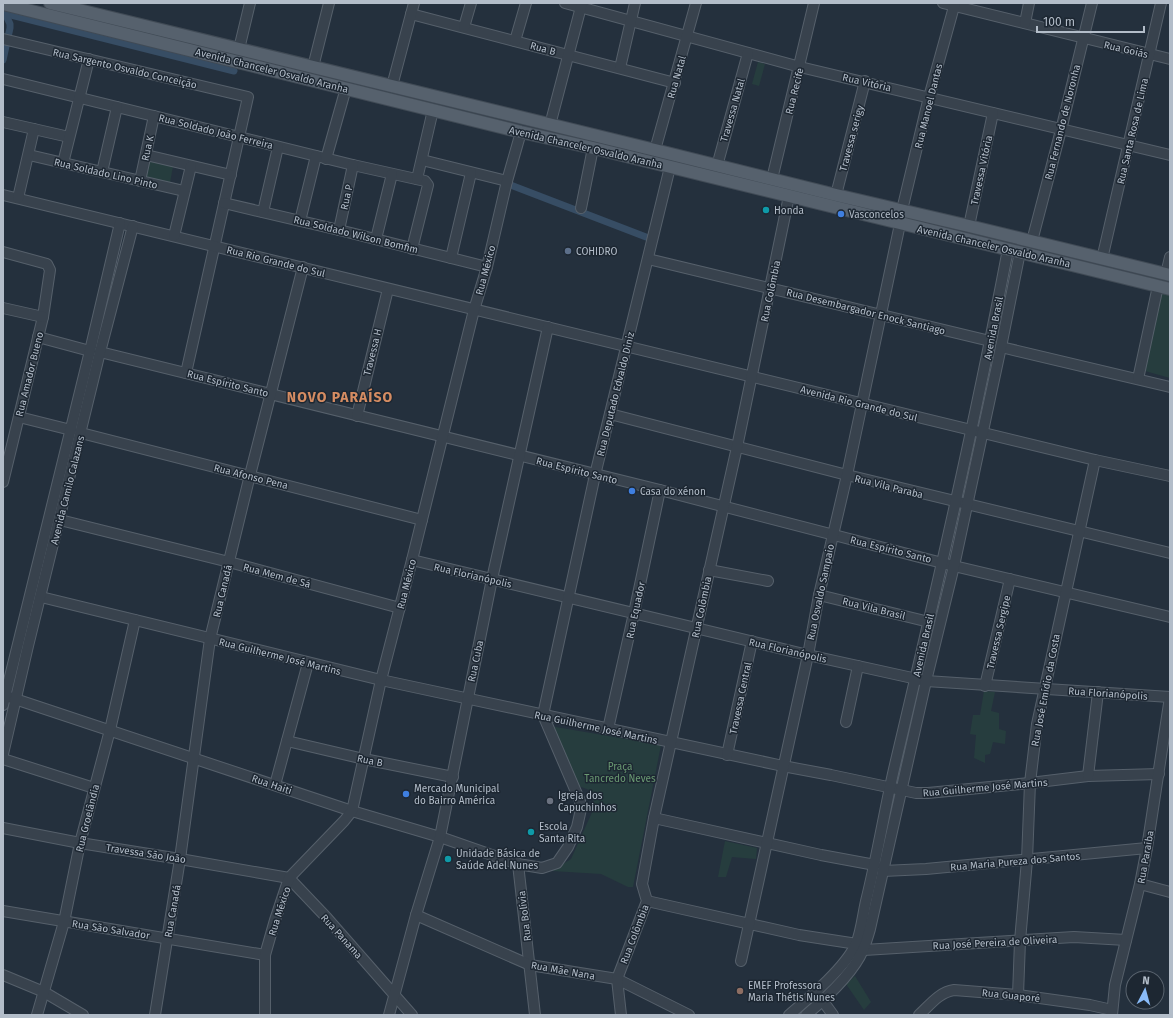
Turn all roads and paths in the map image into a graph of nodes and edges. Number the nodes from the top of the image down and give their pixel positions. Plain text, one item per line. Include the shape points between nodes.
1 (50, 3) edge
2 (250, 3) edge
3 (329, 3) edge
4 (414, 3) edge
5 (472, 3) edge
6 (526, 3) edge
7 (565, 3) edge
8 (635, 3) edge
9 (696, 3) edge
10 (814, 3) edge
11 (943, 3) edge
12 (1029, 3) edge
13 (1092, 3) edge
14 (1161, 3) edge
15 (3, 4) edge
16 (955, 4) edge
17 (582, 5) edge
18 (411, 14) junction
19 (631, 21) junction
20 (1025, 23) junction
21 (464, 27) junction
22 (688, 36) junction
23 (1083, 38) junction
24 (7, 40) edge
25 (515, 41) junction
26 (238, 49) junction
27 (748, 53) junction
28 (1150, 54) junction
29 (568, 55) junction
30 (89, 59) junction
31 (1170, 59) edge
32 (313, 67) junction
33 (800, 67) junction
34 (620, 68) junction
35 (4, 79) edge
36 (865, 82) junction
37 (675, 83) junction
38 (392, 86) junction
39 (346, 88) junction
40 (929, 97) junction
41 (79, 98) junction
42 (117, 107) junction
43 (433, 110) junction
44 (992, 113) junction
45 (154, 116) junction
46 (3, 122) edge
47 (550, 125) junction
48 (34, 129) junction
49 (1061, 130) junction
50 (521, 132) junction
51 (69, 137) junction
52 (239, 137) junction
53 (1128, 145) junction
54 (278, 147) junction
55 (594, 148) junction
56 (655, 150) junction
57 (28, 155) junction
58 (146, 155) junction
59 (1170, 155) edge
60 (321, 157) junction
61 (422, 160) junction
62 (63, 163) junction
63 (353, 165) junction
64 (191, 166) junction
65 (717, 166) junction
66 (670, 167) junction
67 (102, 172) junction
68 (471, 172) junction
69 (392, 174) junction
70 (231, 175) junction
71 (417, 179) junction
72 (772, 179) junction
73 (140, 181) junction
74 (507, 181) junction
75 (184, 191) junction
76 (3, 194) edge
77 (836, 195) junction
78 (789, 196) junction
79 (18, 198) junction
80 (224, 203) junction
81 (581, 208) dead end
82 (902, 210) junction
83 (263, 212) junction
84 (300, 221) junction
85 (120, 223) junction
86 (900, 224) junction
87 (133, 226) junction
88 (969, 226) junction
89 (339, 230) junction
90 (174, 236) junction
91 (376, 239) junction
92 (1032, 241) junction
93 (215, 246) junction
94 (412, 249) junction
95 (1014, 250) junction
96 (3, 252) edge
97 (1170, 257) edge
98 (450, 258) junction
99 (648, 259) junction
100 (1102, 259) junction
101 (303, 267) junction
102 (487, 267) junction
103 (1168, 275) edge
104 (1164, 287) edge
105 (770, 288) junction
106 (388, 289) junction
107 (3, 308) edge
108 (474, 310) junction
109 (881, 315) junction
110 (43, 317) junction
111 (548, 327) junction
112 (38, 337) junction
113 (990, 341) junction
114 (627, 346) junction
115 (1001, 347) junction
116 (95, 352) junction
117 (186, 372) junction
118 (752, 376) junction
119 (1138, 379) junction
120 (1170, 387) edge
121 (271, 394) junction
122 (862, 403) junction
123 (610, 414) junction
124 (357, 416) junction
125 (19, 417) junction
126 (971, 430) junction
127 (76, 431) junction
128 (982, 432) junction
129 (442, 437) junction
130 (737, 447) junction
131 (519, 456) junction
132 (1095, 460) junction
133 (594, 475) junction
134 (847, 475) junction
135 (4, 476) edge
136 (250, 476) junction
137 (1170, 476) edge
138 (64, 479) junction
139 (660, 490) junction
140 (955, 502) junction
141 (966, 504) junction
142 (723, 507) junction
143 (60, 520) junction
144 (422, 520) junction
145 (1079, 531) junction
146 (832, 534) junction
147 (1170, 553) edge
148 (412, 560) junction
149 (229, 562) junction
150 (942, 562) junction
151 (954, 566) junction
152 (709, 570) junction
153 (492, 579) junction
154 (1010, 579) junction
155 (768, 581) dead end
156 (1066, 592) junction
157 (819, 594) junction
158 (40, 597) junction
159 (569, 598) junction
160 (400, 608) junction
161 (634, 613) junction
162 (1170, 617) edge
163 (135, 620) junction
164 (929, 622) junction
165 (696, 628) junction
166 (210, 639) junction
167 (752, 641) junction
168 (808, 655) junction
169 (308, 663) junction
170 (858, 666) junction
171 (915, 679) junction
172 (381, 680) junction
173 (926, 681) junction
174 (986, 686) junction
175 (1044, 688) junction
176 (1098, 692) junction
177 (1170, 697) edge
178 (4, 698) edge
179 (17, 699) junction
180 (467, 699) junction
181 (543, 715) junction
182 (846, 722) dead end
183 (608, 729) junction
184 (110, 730) junction
185 (288, 741) junction
186 (671, 743) junction
187 (3, 754) edge
188 (727, 755) junction
189 (195, 758) junction
190 (3, 759) edge
191 (364, 759) junction
192 (783, 766) junction
193 (1159, 774) junction
194 (453, 776) junction
195 (1088, 776) junction
196 (1030, 783) junction
197 (275, 785) junction
198 (94, 788) junction
199 (889, 788) junction
200 (901, 791) junction
201 (352, 810) junction
202 (654, 818) junction
203 (3, 828) edge
204 (440, 836) junction
205 (80, 843) junction
206 (766, 843) junction
207 (1146, 848) junction
208 (180, 858) junction
209 (1027, 860) junction
210 (518, 864) junction
211 (879, 868) junction
212 (289, 878) junction
213 (1140, 884) junction
214 (1170, 892) edge
215 (647, 901) junction
216 (3, 912) edge
217 (416, 915) junction
218 (64, 922) junction
219 (748, 924) junction
220 (167, 938) junction
221 (1126, 940) junction
222 (1020, 941) junction
223 (860, 947) junction
224 (266, 955) junction
225 (740, 961) dead end
226 (530, 965) junction
227 (3, 975) edge
228 (617, 979) junction
229 (44, 992) junction
230 (816, 992) junction
231 (395, 994) junction
232 (1018, 995) junction
233 (823, 1000) junction
234 (1112, 1012) edge
235 (37, 1015) edge
236 (83, 1015) edge
237 (155, 1015) edge
238 (265, 1015) edge
239 (389, 1015) edge
240 (412, 1015) edge
241 (535, 1015) edge
242 (620, 1015) edge
243 (688, 1015) edge
244 (789, 1015) edge
245 (806, 1015) edge
246 (833, 1015) edge
247 (919, 1015) edge

1 - 26 main road, Avenida Chanceler Osvaldo Aranha
2 - 26 street
3 - 32 street
4 - 18 street
5 - 21 street
6 - 25 street
7 - 17 street, Rua Vitória
8 - 19 street
9 - 22 street, Rua Natal
10 - 33 street, Rua Recife
11 - 16 street, Rua Goiás
12 - 20 street
13 - 23 street, Rua Fernando de Noronha
14 - 28 street, Rua Santa Rosa de Lima
15 - 39 main road, Avenida Chanceler Osvaldo Aranha
16 - 20 street, Rua Goiás
16 - 40 street, Rua Manoel Dantas
17 - 19 street, Rua Vitória
17 - 29 street
18 - 21 street, Rua B
18 - 38 street
19 - 22 street, Rua Vitória
19 - 34 street
20 - 23 street, Rua Goiás
21 - 25 street, Rua B
22 - 27 street, Rua Vitória
22 - 37 street, Rua Natal
23 - 28 street, Rua Goiás
23 - 49 street, Rua Fernando de Noronha
24 - 30 street, Rua Sargento Osvaldo Conceição
25 - 29 street, Rua B
26 - 32 main road, Avenida Chanceler Osvaldo Aranha
27 - 33 street, Rua Vitória
27 - 65 street, Travessa Natal
28 - 31 street, Rua Goiás
28 - 53 street, Rua Santa Rosa de Lima
29 - 34 street, Rua B
29 - 47 street
30 - 41 street
30 - 52 street, Rua Sargento Osvaldo Conceição via 247,97
32 - 38 main road, Avenida Chanceler Osvaldo Aranha
33 - 36 street, Rua Vitória
33 - 72 street, Rua Recife
34 - 37 street, Rua B
35 - 41 street, Rua Soldado João Ferreira
36 - 40 street, Rua Vitória
36 - 77 street, Travessa serigy
37 - 56 street, Rua Natal
38 - 47 main road, Avenida Chanceler Osvaldo Aranha
39 - 43 main road, Avenida Chanceler Osvaldo Aranha
39 - 60 street
40 - 44 street, Rua Vitória
40 - 82 street, Rua Manoel Dantas
41 - 42 street, Rua Soldado João Ferreira
41 - 51 street
42 - 45 street, Rua Soldado João Ferreira
42 - 67 street
43 - 50 main road, Avenida Chanceler Osvaldo Aranha
43 - 61 street
44 - 49 street, Rua Vitória
44 - 88 street, Travessa Vitória
45 - 52 street, Rua Soldado João Ferreira
45 - 58 street, Rua K
46 - 48 street
47 - 56 main road, Avenida Chanceler Osvaldo Aranha
48 - 51 street
48 - 57 street
49 - 53 street, Rua Vitória
49 - 92 street, Rua Fernando de Noronha
50 - 55 main road, Avenida Chanceler Osvaldo Aranha
50 - 74 street, Rua México
51 - 62 street
52 - 54 street, Rua Soldado João Ferreira
52 - 70 street
53 - 59 street, Rua Vitória
53 - 100 street, Rua Santa Rosa de Lima
54 - 60 street, Rua Soldado João Ferreira
54 - 83 street
55 - 66 main road, Avenida Chanceler Osvaldo Aranha
55 - 81 street
56 - 65 main road, Avenida Chanceler Osvaldo Aranha
57 - 62 street, Rua Soldado Lino Pinto
57 - 79 street
58 - 64 street
58 - 73 street, Rua K
60 - 63 street, Rua Soldado João Ferreira
60 - 84 street
61 - 68 street
61 - 71 street
62 - 67 street, Rua Soldado Lino Pinto
63 - 69 street, Rua Soldado João Ferreira
63 - 89 street, Rua P
64 - 70 street
64 - 75 street
65 - 72 main road, Avenida Chanceler Osvaldo Aranha
66 - 78 main road, Avenida Chanceler Osvaldo Aranha
66 - 99 street, Rua Deputado Edvaldo Diniz
67 - 73 street, Rua Soldado Lino Pinto
68 - 74 street
68 - 98 street
69 - 71 street, Rua Soldado João Ferreira
69 - 91 street
70 - 80 street
71 - 94 street, Rua Soldado João Ferreira via 428,183
72 - 77 main road, Avenida Chanceler Osvaldo Aranha
73 - 75 street, Rua Soldado Lino Pinto
74 - 102 street, Rua México
75 - 90 street
76 - 79 street, Rua Rio Grande do Sul
77 - 82 main road, Avenida Chanceler Osvaldo Aranha
78 - 86 main road, Avenida Chanceler Osvaldo Aranha
78 - 105 street, Rua Colômbia
79 - 85 street, Rua Rio Grande do Sul
80 - 83 street, Rua Soldado Wilson Bomfim
80 - 93 street
82 - 88 main road, Avenida Chanceler Osvaldo Aranha
83 - 84 street, Rua Soldado Wilson Bomfim
84 - 89 street, Rua Soldado Wilson Bomfim
85 - 87 street, Rua Rio Grande do Sul
85 - 116 street, Avenida Camilo Calazans
86 - 95 main road, Avenida Chanceler Osvaldo Aranha
86 - 109 street, Rua Osvaldo Sampaio
87 - 90 street, Rua Rio Grande do Sul
87 - 116 street, Avenida Camilo Calazans
88 - 92 main road, Avenida Chanceler Osvaldo Aranha
89 - 91 street, Rua Soldado Wilson Bomfim
90 - 93 street, Rua Rio Grande do Sul
91 - 94 street, Rua Soldado Wilson Bomfim
92 - 100 main road, Avenida Chanceler Osvaldo Aranha
93 - 101 street, Rua Rio Grande do Sul
93 - 117 street
94 - 98 street, Rua Soldado Wilson Bomfim
95 - 104 main road, Avenida Chanceler Osvaldo Aranha
95 - 113 street, Avenida Brasil
95 - 115 street, Avenida Brasil
96 - 110 street, Rua Amador Bueno via 49,265
97 - 103 street
98 - 102 street, Rua Soldado Wilson Bomfim
99 - 105 street, Rua Desembargador Enock Santiago
99 - 114 street, Rua Deputado Edvaldo Diniz
100 - 103 main road, Avenida Chanceler Osvaldo Aranha
101 - 106 street, Rua Rio Grande do Sul
101 - 121 street, Rua Canadá
102 - 108 street, Rua México
104 - 119 street
105 - 109 street, Rua Desembargador Enock Santiago
105 - 118 street, Rua Colômbia
106 - 108 street, Rua Rio Grande do Sul
106 - 124 street, Travessa H
107 - 110 street
108 - 111 street, Rua Rio Grande do Sul
108 - 129 street, Rua México
109 - 113 street, Rua Desembargador Enock Santiago
109 - 122 street, Rua Osvaldo Sampaio
110 - 112 street, Rua Amador Bueno
111 - 114 street, Avenida Rio Grande do Sul
111 - 131 street, Rua Cuba
112 - 116 street, Rua Espírito Santo
112 - 125 street, Rua Amador Bueno
113 - 126 street, Avenida Brasil
114 - 118 street, Avenida Rio Grande do Sul
114 - 123 street, Rua Deputado Edvaldo Diniz
115 - 119 street
115 - 128 street, Avenida Brasil
116 - 117 street, Rua Espírito Santo
116 - 127 street, Avenida Camilo Calazans
117 - 121 street, Rua Espírito Santo
118 - 122 street, Avenida Rio Grande do Sul
118 - 130 street, Rua Colômbia
119 - 120 street
121 - 124 street, Rua Espírito Santo
121 - 136 street, Rua Canadá
122 - 126 street, Avenida Rio Grande do Sul
122 - 134 street, Rua Osvaldo Sampaio
123 - 130 street, Rua Vila Paraba
123 - 133 street, Rua Deputado Edvaldo Diniz
124 - 129 street, Rua Espírito Santo
125 - 127 street, Rua Afonso Pena
125 - 135 street, Rua Amador Bueno
126 - 128 street, Avenida Rio Grande do Sul
126 - 140 street, Avenida Brasil
127 - 136 street, Rua Afonso Pena
127 - 138 street, Avenida Camilo Calazans
128 - 132 street, Avenida Rio Grande do Sul
128 - 141 street, Avenida Brasil
129 - 131 street, Rua Espírito Santo
129 - 144 street, Rua México
130 - 134 street, Rua Vila Paraba
130 - 142 street, Rua Colômbia
131 - 133 street, Rua Espírito Santo
131 - 153 street, Rua Cuba
132 - 137 street, Avenida Rio Grande do Sul
132 - 145 street, Rua José Emídio da Costa
133 - 139 street, Rua Espírito Santo
133 - 159 street, Rua Deputado Edvaldo Diniz
134 - 140 street, Rua Vila Paraba
134 - 146 street, Rua Osvaldo Sampaio
136 - 144 street, Rua Afonso Pena
136 - 149 street, Rua Canadá
138 - 143 street, Avenida Camilo Calazans
138 - 178 street, Avenida Camilo Calazans
139 - 142 street, Rua Espírito Santo
139 - 161 street, Rua Equador
140 - 141 street, Rua Vila Paraba
140 - 150 street, Avenida Brasil
141 - 145 street, Rua Vila Paraba
141 - 151 street, Avenida Brasil
142 - 146 street, Rua Espírito Santo
142 - 152 street, Rua Colômbia
143 - 149 street, Rua Mem de Sá
143 - 158 street, Avenida Camilo Calazans
144 - 148 street, Rua México
145 - 147 street, Rua Vila Paraba
145 - 156 street, Rua José Emídio da Costa
146 - 150 street, Rua Espírito Santo
146 - 157 street, Rua Osvaldo Sampaio
148 - 153 street, Rua Florianópolis
148 - 160 street, Rua México
149 - 160 street, Rua Mem de Sá
149 - 166 street, Rua Canadá
150 - 151 street, Rua Espírito Santo
150 - 164 street, Avenida Brasil
151 - 154 street, Rua Espírito Santo
151 - 173 street, Avenida Brasil
152 - 155 street
152 - 165 street, Rua Colômbia
153 - 159 street, Rua Florianópolis
153 - 180 street, Rua Cuba
154 - 156 street, Rua Espírito Santo
154 - 174 street, Travessa Sergipe
156 - 162 street, Rua Espírito Santo
156 - 175 street, Rua José Emídio da Costa
157 - 164 street, Rua Vila Brasil
157 - 168 street, Rua Osvaldo Sampaio
158 - 163 street, Rua Guilherme José Martins
158 - 179 street, Avenida Camilo Calazans
159 - 161 street, Rua Florianópolis
159 - 181 street, Rua Deputado Edvaldo Diniz
160 - 172 street, Rua México
161 - 165 street, Rua Florianópolis
161 - 183 street, Rua Equador
163 - 166 street, Rua Guilherme José Martins
163 - 184 street, Rua Groelândia
164 - 171 street, Avenida Brasil
165 - 167 street, Rua Florianópolis
165 - 186 street, Rua Colômbia
166 - 169 street, Rua Guilherme José Martins
166 - 189 street, Rua Canadá
167 - 168 street, Rua Florianópolis
167 - 188 street, Travessa Central
168 - 170 street, Rua Florianópolis
168 - 192 street, Rua Osvaldo Sampaio
169 - 172 street, Rua Guilherme José Martins
169 - 185 street
170 - 171 street, Rua Florianópolis
170 - 182 street
171 - 173 street, Rua Florianópolis
171 - 199 street, Avenida Brasil
172 - 180 street, Rua Guilherme José Martins
172 - 191 street, Rua México
173 - 174 street, Rua Florianópolis
173 - 200 street, Avenida Brasil
174 - 175 street, Rua Florianópolis
175 - 176 street, Rua Florianópolis
175 - 196 street, Rua José Emídio da Costa
176 - 177 street, Rua Florianópolis
176 - 195 street
177 - 193 street, Rua Paraíba
178 - 179 street, Rua Haiti
179 - 184 street, Rua Haiti
179 - 187 street, Avenida Camilo Calazans
180 - 181 street, Rua Guilherme José Martins
180 - 194 street, Rua Cuba
181 - 183 street, Rua Guilherme José Martins
181 - 210 street, Rua Haiti via 582,809 577,827 561,859 554,865 542,868
183 - 186 street, Rua Guilherme José Martins
184 - 189 street, Rua Haiti
184 - 198 street, Rua Groelândia
185 - 191 street, Rua B
185 - 197 street
186 - 188 street, Rua Guilherme José Martins
186 - 202 street, Rua Colômbia
188 - 192 street, Rua Guilherme José Martins
189 - 197 street, Rua Haiti
189 - 208 street, Rua Canadá
190 - 198 street
191 - 194 street, Rua B
191 - 201 street, Rua México
192 - 199 street, Rua Guilherme José Martins
192 - 206 street, Rua Osvaldo Sampaio
193 - 195 street, Rua Guilherme José Martins
193 - 207 street, Rua Paraíba
194 - 204 street, Rua Cuba
195 - 196 street, Rua Guilherme José Martins
196 - 200 street, Rua Guilherme José Martins via 928,794
196 - 209 street, Rua José Emídio da Costa
197 - 201 street, Rua Haiti
198 - 205 street, Rua Groelândia
199 - 200 street, Rua Guilherme José Martins
199 - 211 street, Avenida Brasil
200 - 211 street, Avenida Brasil
201 - 204 street, Rua Haiti
201 - 212 street, Rua México
202 - 206 street, Rua Maria Pureza dos Santos
202 - 215 street, Rua Colômbia via 642,884
203 - 205 street, Travessa São João
204 - 210 street, Rua Haiti
204 - 217 street, Rua Cuba
205 - 208 street, Travessa São João
205 - 218 street, Rua Groelândia
206 - 211 street, Rua Maria Pureza dos Santos
206 - 219 street, Rua Osvaldo Sampaio
207 - 209 street, Rua Maria Pureza dos Santos
207 - 213 street, Rua Paraíba
208 - 212 street, Travessa São João
208 - 220 street, Rua Canadá
209 - 211 street, Rua Maria Pureza dos Santos
209 - 222 street, Rua José Emídio da Costa
210 - 226 street, Rua Bolívia
211 - 223 street, Avenida Brasil via 870,929
212 - 224 street, Rua México
212 - 231 street, Rua Panama
213 - 214 street
213 - 221 street, Rua Paraíba
215 - 219 street, Rua José Pereira de Oliveira
215 - 228 street, Rua Colômbia
216 - 218 street, Rua São Salvador
217 - 226 street, Rua Mãe Nana
217 - 231 street, Rua Cuba
218 - 220 street, Rua São Salvador
218 - 229 street, Rua Groelândia
219 - 223 street, Rua José Pereira de Oliveira
219 - 225 street, Rua Osvaldo Sampaio
220 - 224 street, Rua São Salvador
220 - 237 street, Rua Canadá
221 - 222 street, Rua José Pereira de Oliveira via 1074,937
221 - 234 street, Rua Paraíba via 1115,985
222 - 223 street, Rua José Pereira de Oliveira
222 - 232 street, Rua José Emídio da Costa
223 - 230 street, Avenida Brasil
223 - 233 street, Avenida Brasil via 856,963
224 - 238 street, Rua México
226 - 228 street, Rua Mãe Nana
226 - 241 street, Rua Bolívia
227 - 229 street
228 - 242 street, Rua Colômbia
228 - 243 street, Rua Mãe Nana
229 - 235 street, Rua Groelândia
229 - 236 street
230 - 233 street
230 - 244 street, Avenida Brasil
231 - 239 street, Rua Cuba
231 - 240 street, Rua Panama
232 - 234 street, Rua Guaporé via 1090,1005
232 - 247 street, Rua Guaporé via 949,991
233 - 245 street, Avenida Brasil
233 - 246 street

